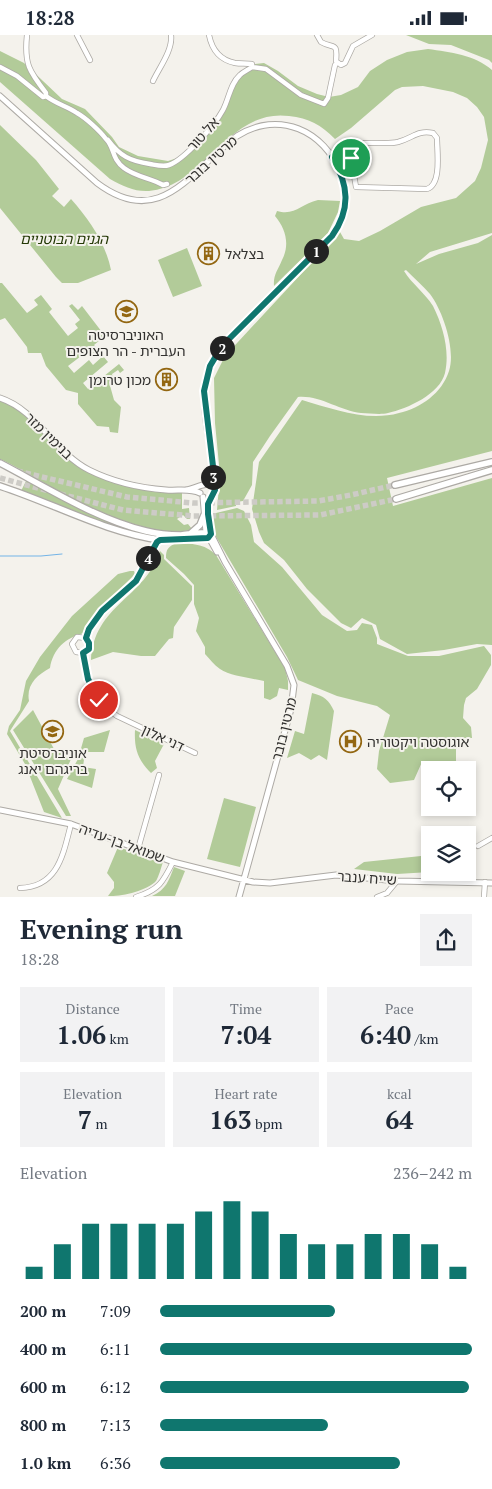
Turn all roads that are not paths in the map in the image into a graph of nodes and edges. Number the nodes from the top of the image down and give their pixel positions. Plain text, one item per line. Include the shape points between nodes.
1 (27, 35) edge
2 (77, 35) edge
3 (171, 35) edge
4 (209, 35) edge
5 (317, 35) edge
6 (372, 35) edge
7 (90, 60) dead end
8 (337, 63) junction
9 (0, 67) edge
10 (252, 67) junction
11 (153, 81) dead end
12 (0, 96) edge
13 (46, 96) junction
14 (108, 140) junction
15 (347, 149) junction
16 (332, 157) junction
17 (167, 184) dead end
18 (0, 398) edge
19 (212, 459) junction
20 (492, 461) edge
21 (0, 463) edge
22 (492, 470) edge
23 (204, 484) junction
24 (213, 485) junction
25 (395, 485) tunnel mouth
26 (0, 486) edge
27 (186, 490) junction
28 (202, 495) junction
29 (210, 498) junction
30 (396, 499) tunnel mouth
31 (204, 515) junction
32 (186, 534) junction
33 (208, 535) junction
34 (141, 537) junction
35 (195, 539) junction
36 (160, 540) junction
37 (213, 547) junction
38 (151, 553) junction
39 (225, 562) junction
40 (86, 638) junction
41 (83, 653) junction
42 (195, 753) dead end
43 (159, 775) dead end
44 (0, 810) edge
45 (71, 824) junction
46 (492, 838) edge
47 (478, 847) dead end
48 (138, 849) junction
49 (173, 861) junction
50 (244, 880) junction
51 (397, 881) junction
52 (485, 883) junction
53 (492, 883) edge
54 (20, 888) dead end
55 (136, 897) edge
56 (239, 897) edge
57 (377, 897) edge
58 (484, 897) edge

1 - 13 street via 29,71
2 - 7 street
3 - 11 street via 169,49
4 - 10 street via 211,45 220,57 234,63 249,63
5 - 8 street via 321,42 334,45
6 - 8 street via 353,46 345,63
8 - 10 street via 324,104 301,95 266,69
9 - 13 street, אל טור
10 - 14 street, אל טור via 233,85 217,120 176,161 168,165 134,162 118,152
12 - 16 street, מרטין בובר via 97,183 112,194 128,199 146,200 177,190 230,141 242,132 259,127 284,125 304,130 322,143
13 - 14 street, אל טור via 77,113
14 - 17 street via 115,160 132,173
15 - 15 street via 363,143 399,141 419,132 433,133 436,138 436,181 427,189 356,187
15 - 16 street
16 - 19 street, מרטין בובר via 345,191 342,219 332,236 229,339 210,366 204,401
18 - 27 street, בנימין מזר via 24,411 64,453 89,470 126,484
19 - 23 street, מרטין בובר via 211,473
19 - 24 street, מרטין בובר
20 - 25 main road
21 - 32 main road via 112,520 148,532
22 - 30 main road
23 - 24 street
23 - 27 street, בנימין מזר
23 - 28 street, מרטין בובר
24 - 29 street, מרטין בובר via 215,493
26 - 34 main road
27 - 28 street, בנימין מזר
28 - 29 street, בנימין מזר
28 - 31 street, מרטין בובר
29 - 33 street, מרטין בובר
31 - 32 main road via 198,527
31 - 33 street, מרטין בובר
32 - 33 main road
33 - 35 street
33 - 37 street, מרטין בובר
33 - 39 street, מרטין בובר
34 - 36 main road
34 - 38 street via 150,543
35 - 36 street
35 - 37 street
36 - 38 street
37 - 39 street, מרטין בובר
38 - 40 street via 136,581 102,611
39 - 50 street, מרטין בובר via 287,666 294,685 291,709
40 - 41 street via 90,646
40 - 41 street via 77,637 72,644 76,652
41 - 42 street, דני אלון via 91,686 108,710
43 - 48 street
44 - 45 street, שמואל בן-עדיה
45 - 48 street, שמואל בן-עדיה
45 - 54 street via 54,873 40,885
46 - 47 street
48 - 49 street, שמואל בן-עדיה
49 - 50 street, שמואל בן-עדיה
49 - 55 street via 155,890
50 - 51 street, שייח ענבר via 270,883 336,875
50 - 56 street, מרטין בובר
51 - 52 street, שייח ענבר
51 - 57 street via 387,893
52 - 53 street, שייח ענבר
52 - 58 street

